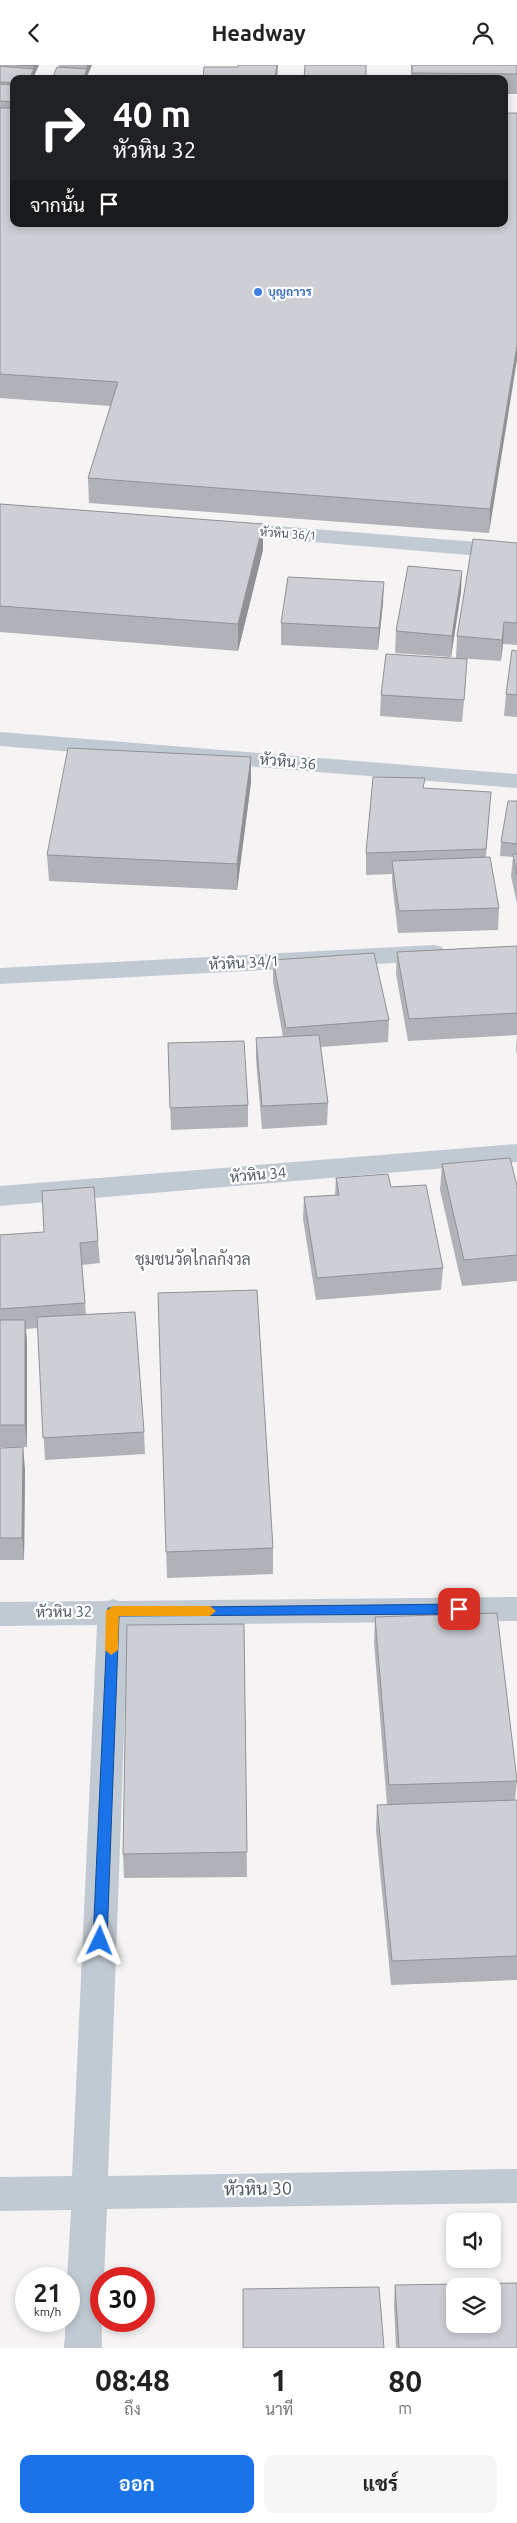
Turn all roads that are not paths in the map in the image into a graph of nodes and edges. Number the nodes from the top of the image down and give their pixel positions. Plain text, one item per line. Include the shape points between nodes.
1 (209, 528) edge
2 (517, 551) edge
3 (0, 739) edge
4 (517, 781) edge
5 (457, 951) edge
6 (0, 976) edge
7 (517, 1153) edge
8 (0, 1196) edge
9 (517, 1609) edge
10 (113, 1611) junction
11 (0, 1614) edge
12 (517, 2186) edge
13 (90, 2192) junction
14 (0, 2194) edge
15 (83, 2348) edge

1 - 2 street, หัวหิน 36/1
3 - 4 street, หัวหิน 36
5 - 6 street, หัวหิน 34/1
7 - 8 street, หัวหิน 34
9 - 10 street, หัวหิน 32
10 - 11 street, หัวหิน 32
10 - 13 street
12 - 13 street, หัวหิน 30
13 - 14 street, หัวหิน 30
13 - 15 street

